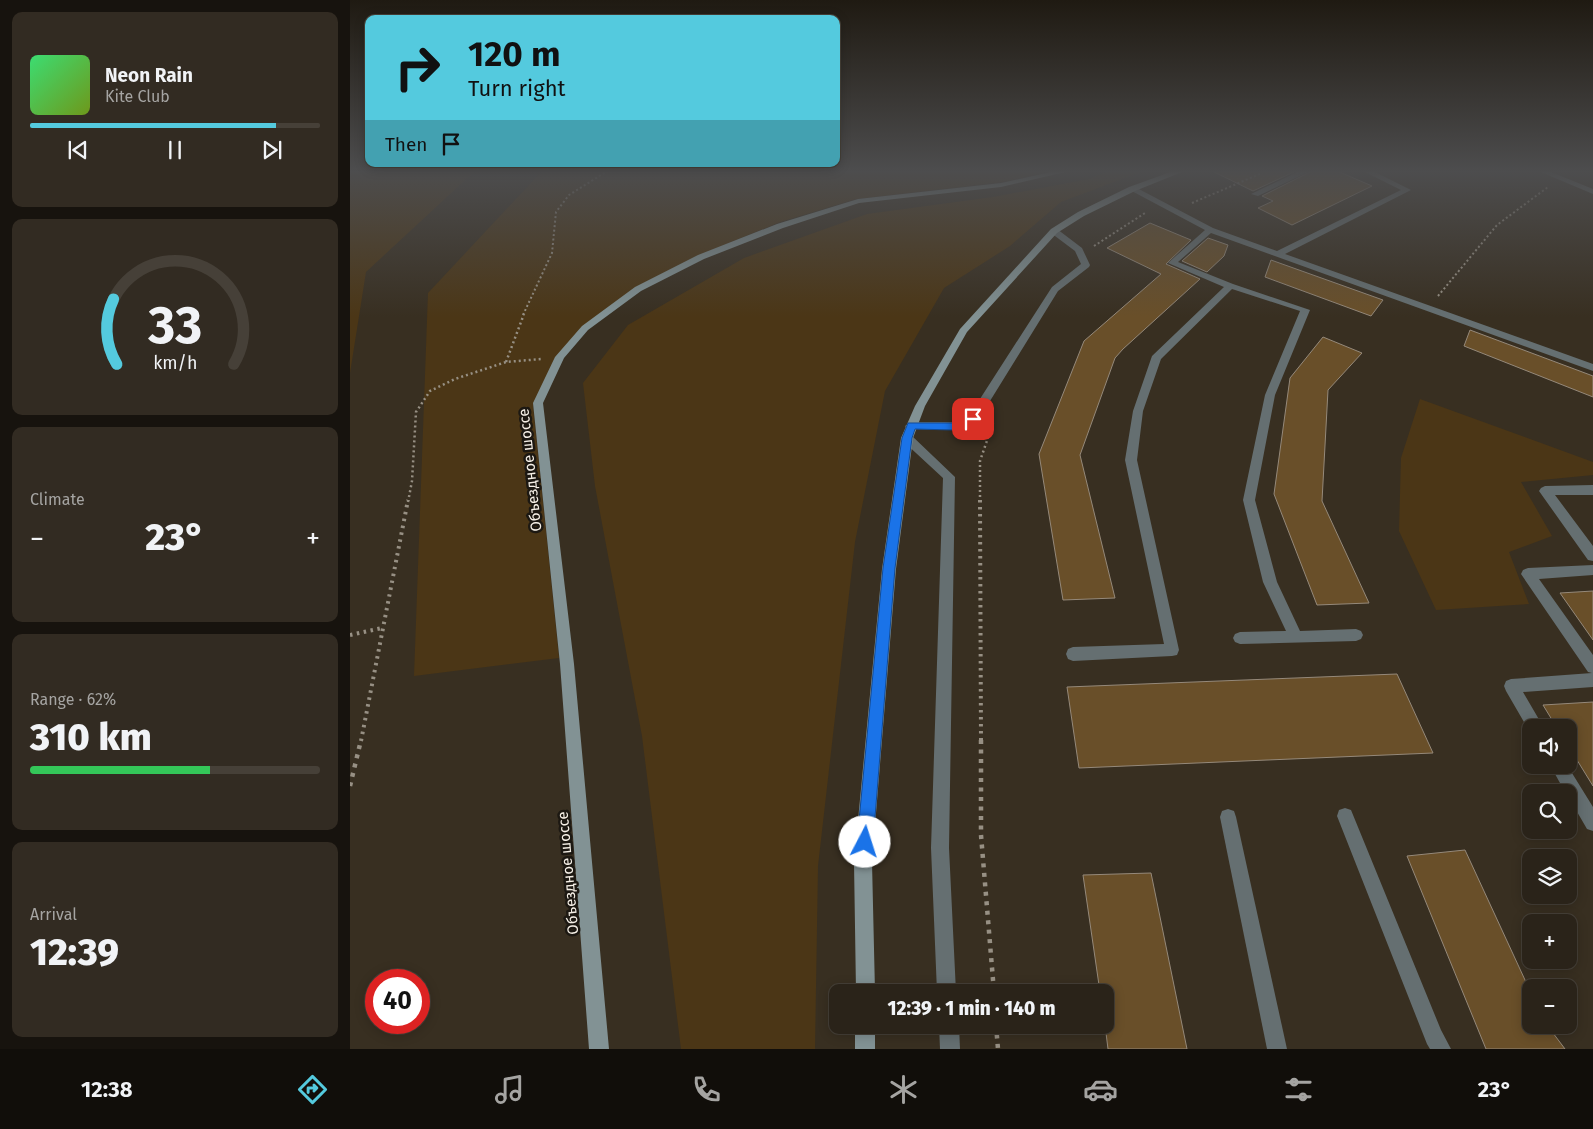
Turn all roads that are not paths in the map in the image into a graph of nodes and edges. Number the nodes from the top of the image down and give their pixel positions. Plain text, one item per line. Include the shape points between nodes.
1 (802, 219) edge
2 (1073, 219) edge
3 (1190, 219) edge
4 (1349, 219) edge
5 (1210, 230) junction
6 (1054, 231) junction
7 (1278, 254) junction
8 (1230, 286) junction
9 (1593, 368) edge
10 (909, 432) junction
11 (1593, 490) edge
12 (1593, 556) edge
13 (1593, 570) edge
14 (1356, 635) dead end
15 (1296, 636) junction
16 (1240, 638) dead end
17 (1073, 654) dead end
18 (1593, 667) edge
19 (1593, 680) edge
20 (1531, 719) edge
21 (1563, 774) edge
22 (1345, 816) dead end
23 (1228, 817) dead end
24 (1593, 823) edge
25 (865, 984) edge
26 (947, 984) edge
27 (865, 1034) edge
28 (949, 1034) edge
29 (600, 1049) edge
30 (865, 1049) edge
31 (950, 1049) edge
32 (1277, 1049) edge
33 (1441, 1049) edge

1 - 29 street, Объездное шоссе via 701,257 638,290 585,328 560,358 538,403 567,664
2 - 6 street
3 - 5 lane
4 - 7 lane
5 - 7 lane
5 - 8 lane via 1172,263
6 - 10 street via 963,331 920,406
6 - 10 lane via 1079,250 1086,265 1055,289 973,419 953,426
7 - 9 lane
8 - 15 lane via 1305,310 1270,395 1249,500 1270,582
8 - 17 lane via 1156,358 1138,411 1131,460 1172,650
10 - 25 street via 889,568 864,852
10 - 26 lane via 949,477 940,848
11 - 12 lane via 1545,491
13 - 18 lane via 1528,574
14 - 15 lane
15 - 16 lane
19 - 20 lane via 1511,686
21 - 24 lane
22 - 33 lane
23 - 32 lane
27 - 30 street
28 - 31 lane

